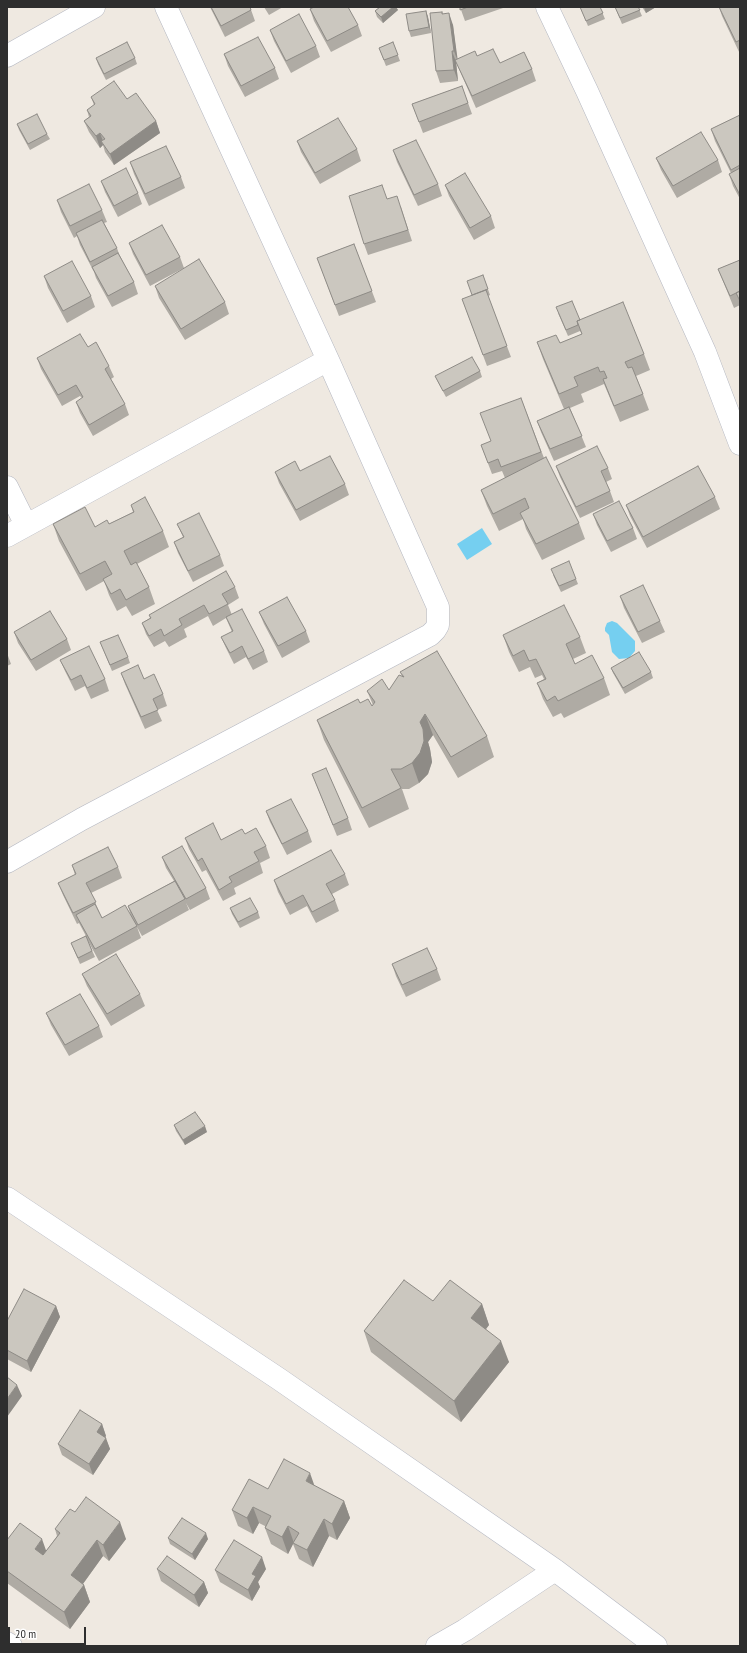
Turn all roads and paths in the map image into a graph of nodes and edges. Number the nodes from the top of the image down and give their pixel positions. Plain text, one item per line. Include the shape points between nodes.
1 (94, 7) edge
2 (166, 7) edge
3 (547, 7) edge
4 (7, 56) edge
5 (328, 360) junction
6 (740, 444) edge
7 (7, 487) edge
8 (26, 525) junction
9 (7, 536) edge
10 (7, 862) edge
11 (7, 1198) edge
12 (555, 1570) junction
13 (7, 1643) edge
14 (11, 1646) edge
15 (437, 1646) edge
16 (656, 1646) edge

1 - 4 street
2 - 5 street
3 - 6 street via 705,352
5 - 8 street
5 - 10 street via 438,606 438,625 435,630 423,639 82,819
7 - 8 street
8 - 9 street
11 - 12 street via 279,1379
12 - 15 street via 466,1630
12 - 16 street
13 - 14 street

